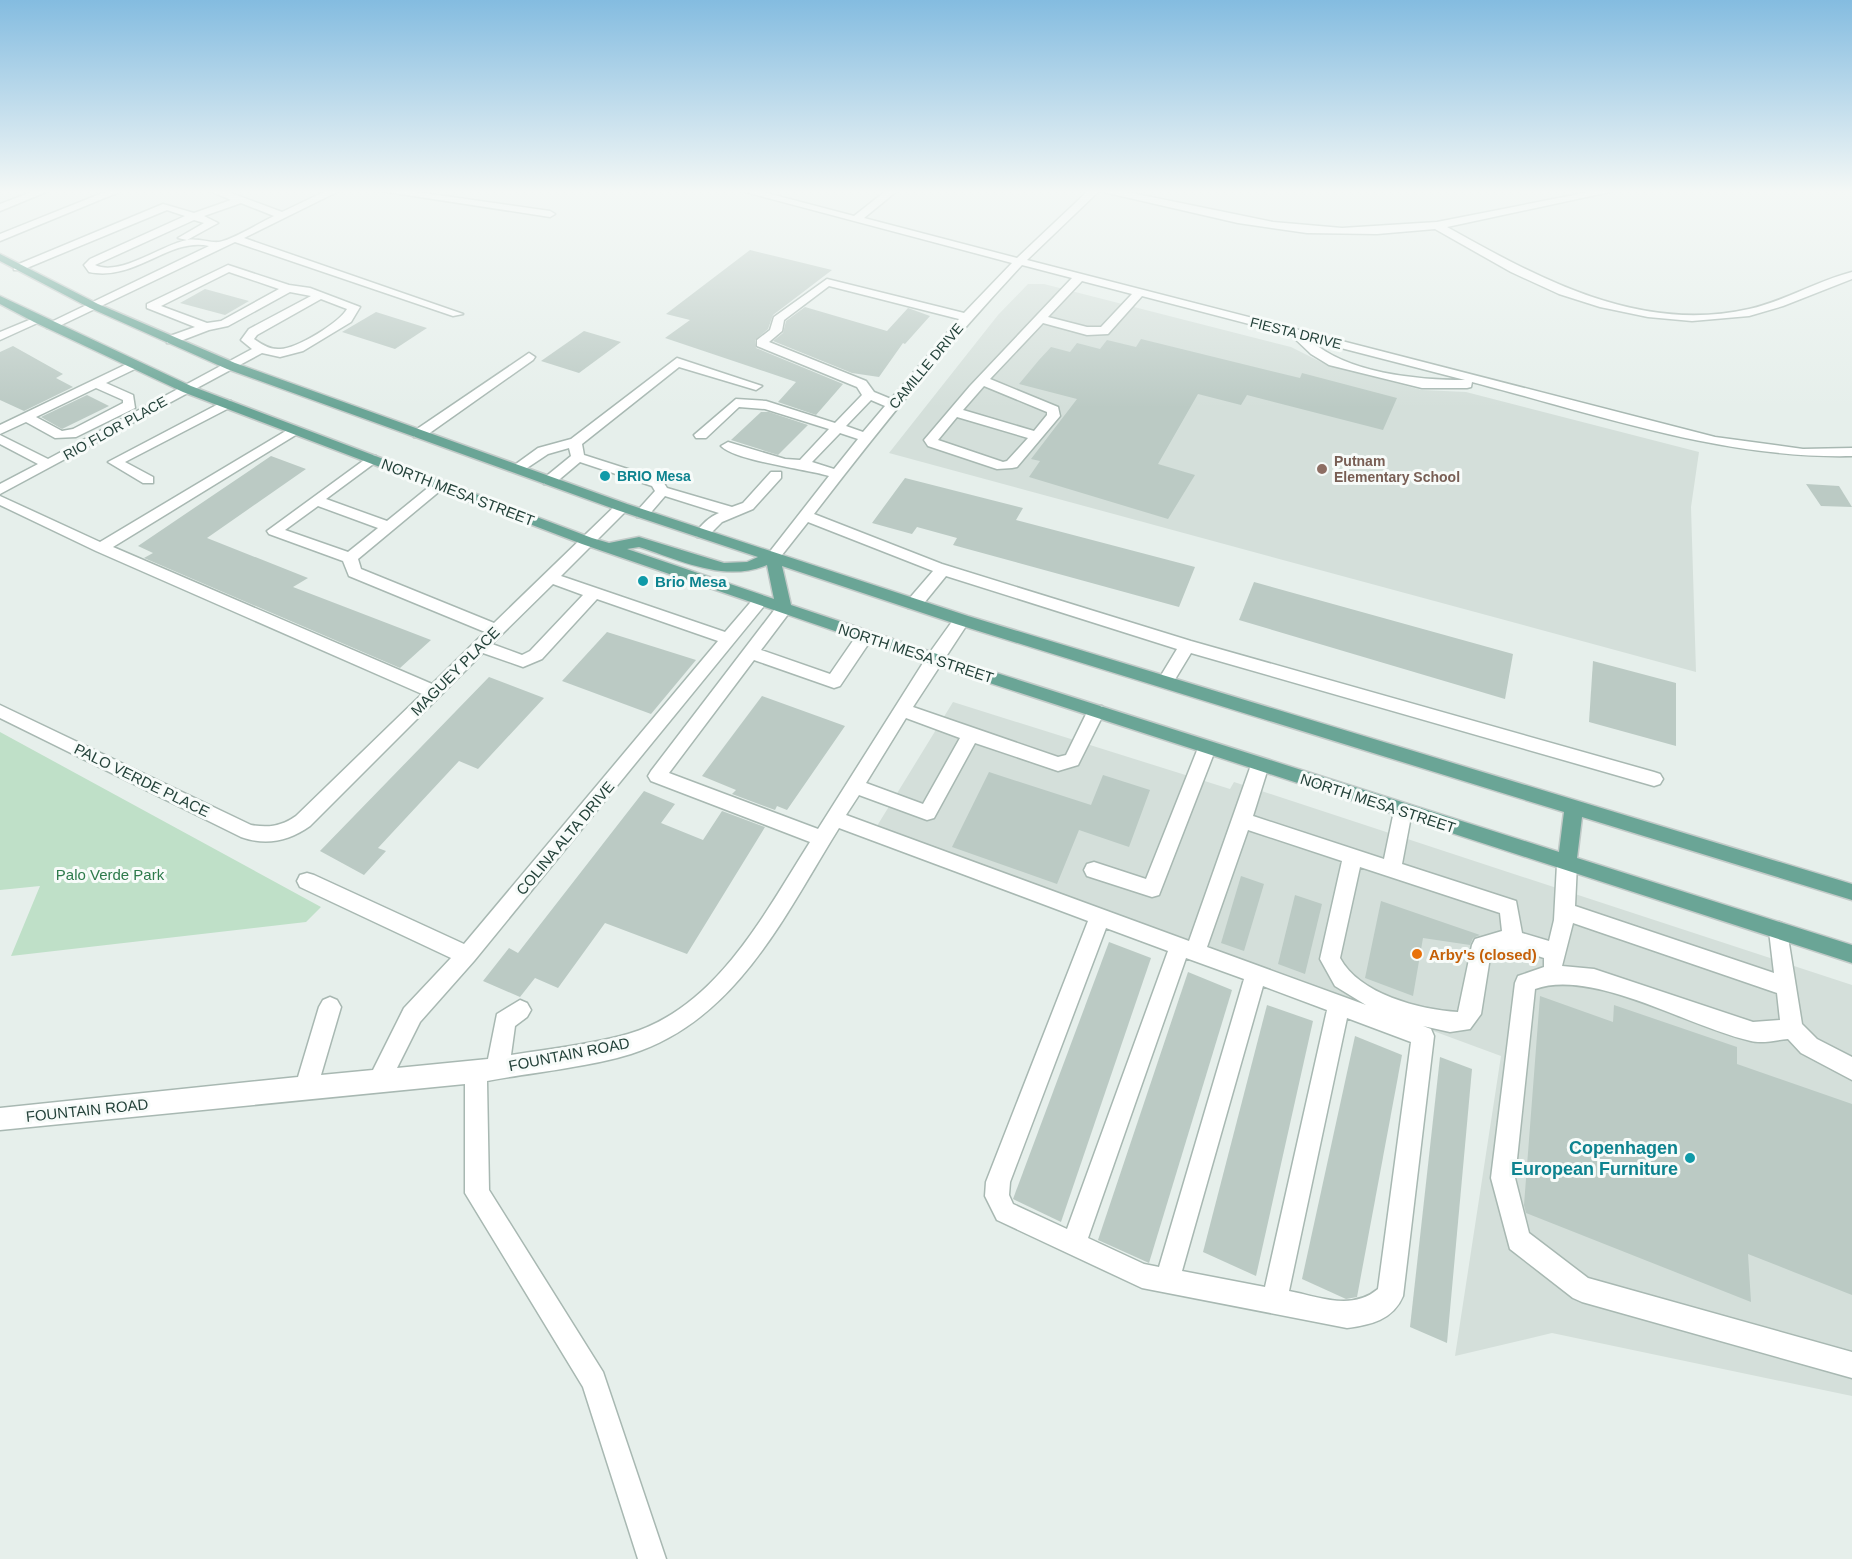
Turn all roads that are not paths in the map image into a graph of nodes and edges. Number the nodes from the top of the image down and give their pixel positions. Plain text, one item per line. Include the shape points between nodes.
1 (9, 263) edge
2 (31, 263) edge
3 (93, 263) edge
4 (134, 263) edge
5 (186, 263) edge
6 (306, 263) edge
7 (1018, 263) edge
8 (1022, 263) edge
9 (1505, 263) edge
10 (18, 268) junction
11 (1852, 275) edge
12 (1080, 278) junction
13 (288, 288) junction
14 (1139, 292) junction
15 (320, 295) junction
16 (0, 299) edge
17 (94, 306) junction
18 (458, 314) dead end
19 (967, 317) junction
20 (1041, 319) junction
21 (38, 320) junction
22 (51, 326) junction
23 (206, 327) junction
24 (1293, 332) junction
25 (0, 336) edge
26 (171, 340) junction
27 (260, 350) junction
28 (529, 357) dead end
29 (133, 365) junction
30 (231, 366) junction
31 (984, 381) junction
32 (96, 383) junction
33 (1495, 384) junction
34 (756, 386) dead end
35 (187, 389) junction
36 (869, 395) junction
37 (225, 404) junction
38 (894, 405) junction
39 (955, 412) junction
40 (26, 417) junction
41 (132, 419) junction
42 (836, 428) junction
43 (0, 430) edge
44 (294, 430) junction
45 (168, 434) junction
46 (419, 434) junction
47 (701, 435) dead end
48 (1036, 436) junction
49 (866, 437) junction
50 (0, 439) edge
51 (728, 446) dead end
52 (576, 450) junction
53 (1852, 452) edge
54 (371, 459) junction
55 (48, 464) junction
56 (802, 464) junction
57 (516, 469) junction
58 (837, 474) junction
59 (776, 475) dead end
60 (148, 480) dead end
61 (549, 481) junction
62 (440, 485) junction
63 (0, 490) edge
64 (662, 491) junction
65 (0, 500) edge
66 (316, 500) junction
67 (622, 507) junction
68 (732, 512) junction
69 (642, 514) junction
70 (803, 515) junction
71 (387, 526) junction
72 (702, 534) junction
73 (587, 541) junction
74 (101, 548) junction
75 (609, 548) junction
76 (773, 557) junction
77 (350, 558) junction
78 (943, 569) junction
79 (551, 578) junction
80 (594, 593) junction
81 (760, 601) junction
82 (914, 604) junction
83 (784, 609) junction
84 (962, 620) junction
85 (496, 630) junction
86 (865, 636) junction
87 (729, 639) junction
88 (480, 646) junction
89 (1187, 646) junction
90 (751, 653) junction
91 (934, 659) junction
92 (1165, 682) junction
93 (434, 692) junction
94 (903, 710) junction
95 (0, 711) edge
96 (1096, 711) junction
97 (971, 735) junction
98 (1208, 748) junction
99 (1260, 765) junction
100 (1654, 779) dead end
101 (856, 787) junction
102 (1574, 808) junction
103 (1403, 811) junction
104 (835, 819) junction
105 (1242, 820) junction
106 (286, 832) joint
107 (822, 839) junction
108 (1353, 856) junction
109 (1567, 864) junction
110 (1391, 869) junction
111 (1094, 870) dead end
112 (307, 880) dead end
113 (1852, 892) edge
114 (1564, 911) junction
115 (1100, 916) junction
116 (1779, 931) junction
117 (1513, 938) junction
118 (1188, 948) junction
119 (1852, 954) edge
120 (467, 955) junction
121 (1553, 963) junction
122 (1256, 974) junction
123 (1785, 986) junction
124 (1339, 1005) junction
125 (330, 1007) dead end
126 (520, 1010) dead end
127 (1792, 1029) junction
128 (487, 1070) junction
129 (1852, 1070) edge
130 (380, 1080) junction
131 (306, 1087) junction
132 (0, 1119) edge
133 (1074, 1244) junction
134 (1167, 1280) junction
135 (1275, 1300) junction
136 (1852, 1365) edge
137 (652, 1559) edge

1 - 10 main road
2 - 10 street
3 - 4 street via 90,265 93,270 112,272
5 - 17 street
6 - 18 street
7 - 19 street, CAMILLE DRIVE
8 - 12 street, FIESTA DRIVE
9 - 11 street via 1563,292 1668,315 1736,315
10 - 17 main road
12 - 14 street, FIESTA DRIVE
12 - 20 street
13 - 15 street
13 - 23 street via 224,324
13 - 23 street via 228,268 151,306
14 - 20 street via 1104,331 1087,331
14 - 24 street, FIESTA DRIVE
15 - 27 street via 253,332 247,340
15 - 27 street via 354,307 347,320 299,348 280,353
16 - 21 main road, NORTH MESA STREET
17 - 22 street
17 - 26 main road
19 - 36 street via 827,282 778,320 776,331 761,344 862,384
19 - 38 street, CAMILLE DRIVE
20 - 31 street
21 - 22 main road, NORTH MESA STREET
21 - 25 street
22 - 29 main road, NORTH MESA STREET
23 - 26 street
24 - 33 street, FIESTA DRIVE
24 - 33 street via 1326,358 1355,368 1422,384
26 - 30 main road
27 - 30 street, RIO FLOR PLACE
28 - 46 street
29 - 32 street
29 - 35 main road, NORTH MESA STREET
30 - 35 street, RIO FLOR PLACE
30 - 46 main road
31 - 39 street
31 - 48 street via 1053,410 1054,416
32 - 40 street
32 - 40 street via 129,398 130,405 76,433 60,435
33 - 53 street, FIESTA DRIVE via 1715,441 1803,453
34 - 52 street via 676,362
35 - 37 main road, NORTH MESA STREET
35 - 41 street, RIO FLOR PLACE
36 - 38 street
36 - 42 street
37 - 44 main road, NORTH MESA STREET
37 - 45 street
38 - 49 street, CAMILLE DRIVE
39 - 48 street
39 - 48 street via 931,440 933,444 1002,466 1011,464
40 - 43 street
41 - 45 street
41 - 55 street, RIO FLOR PLACE
42 - 47 street via 766,405 736,403
42 - 49 street
42 - 56 street
44 - 54 main road, NORTH MESA STREET
44 - 74 street
45 - 60 street via 115,462
46 - 57 main road
49 - 58 street, CAMILLE DRIVE
50 - 55 street
51 - 56 street via 784,463
52 - 57 street via 558,444
52 - 61 street
52 - 64 street via 657,483
54 - 62 main road, NORTH MESA STREET
54 - 66 street
55 - 63 street, RIO FLOR PLACE
56 - 58 street
57 - 61 main road
58 - 70 street, CAMILLE DRIVE
59 - 68 street via 748,506
61 - 67 main road
62 - 71 street
62 - 73 main road, NORTH MESA STREET
64 - 68 street
64 - 69 street
65 - 74 street
66 - 71 street
66 - 77 street via 274,531
67 - 69 main road
67 - 73 street, MAGUEY PLACE
68 - 72 street via 717,519
69 - 72 main road
70 - 76 street, CAMILLE DRIVE
70 - 78 street
71 - 77 street
72 - 76 main road
73 - 75 main road, NORTH MESA STREET
73 - 79 street, MAGUEY PLACE
74 - 93 street
75 - 76 main road via 639,542 723,568 749,567
75 - 81 main road, NORTH MESA STREET
76 - 82 main road
76 - 83 main road
77 - 85 street via 354,572
78 - 82 street
78 - 89 street
79 - 80 street
79 - 85 street, MAGUEY PLACE
80 - 87 street
80 - 88 street via 536,655 523,661
81 - 83 main road, NORTH MESA STREET
81 - 87 street, COLINA ALTA DRIVE
82 - 84 main road
83 - 86 main road, NORTH MESA STREET
83 - 90 street
84 - 91 street, FOUNTAIN ROAD
84 - 92 main road
85 - 88 street, MAGUEY PLACE
86 - 90 street via 834,682
86 - 91 main road, NORTH MESA STREET
87 - 120 street, COLINA ALTA DRIVE
88 - 93 street, MAGUEY PLACE
89 - 92 street
89 - 100 street
90 - 107 street via 657,776
91 - 94 street, FOUNTAIN ROAD
91 - 96 main road, NORTH MESA STREET
92 - 102 main road
93 - 106 street, MAGUEY PLACE via 303,821
94 - 97 street
94 - 101 street, FOUNTAIN ROAD
95 - 106 street, PALO VERDE PLACE via 248,832 266,836
96 - 97 street via 1072,760 1058,764
96 - 98 main road, NORTH MESA STREET
97 - 101 street via 927,813
98 - 99 main road, NORTH MESA STREET
98 - 111 street via 1152,889
99 - 103 main road, NORTH MESA STREET
99 - 105 street
101 - 104 street, FOUNTAIN ROAD
102 - 109 main road
102 - 113 main road
103 - 109 main road, NORTH MESA STREET
103 - 110 street
104 - 107 street, FOUNTAIN ROAD
104 - 115 street
105 - 108 street
105 - 118 street
107 - 128 street, FOUNTAIN ROAD via 749,957 729,981 693,1012 630,1044
108 - 110 street
108 - 117 street via 1330,959 1342,978 1363,994 1447,1023 1462,1022 1470,1014 1482,945
109 - 114 street
109 - 116 main road, NORTH MESA STREET
110 - 117 street via 1509,907
112 - 120 street
114 - 121 street
114 - 123 street
115 - 118 street
115 - 133 street via 996,1196 1005,1212
116 - 119 main road, NORTH MESA STREET
116 - 123 street
117 - 121 street
118 - 122 street
118 - 133 street
120 - 130 street, COLINA ALTA DRIVE via 412,1015
121 - 127 street via 1753,1032
121 - 136 street via 1526,983 1524,994 1503,1178 1519,1240 1582,1289
122 - 124 street
122 - 134 street
123 - 127 street
124 - 135 street
124 - 135 street via 1423,1036 1390,1296 1371,1312 1347,1315
125 - 131 street
126 - 128 street via 505,1021
127 - 129 street via 1809,1046
128 - 130 street, FOUNTAIN ROAD
128 - 137 street via 477,1193 594,1381
130 - 131 street, FOUNTAIN ROAD
131 - 132 street, FOUNTAIN ROAD
133 - 134 street via 1142,1276
134 - 135 street

